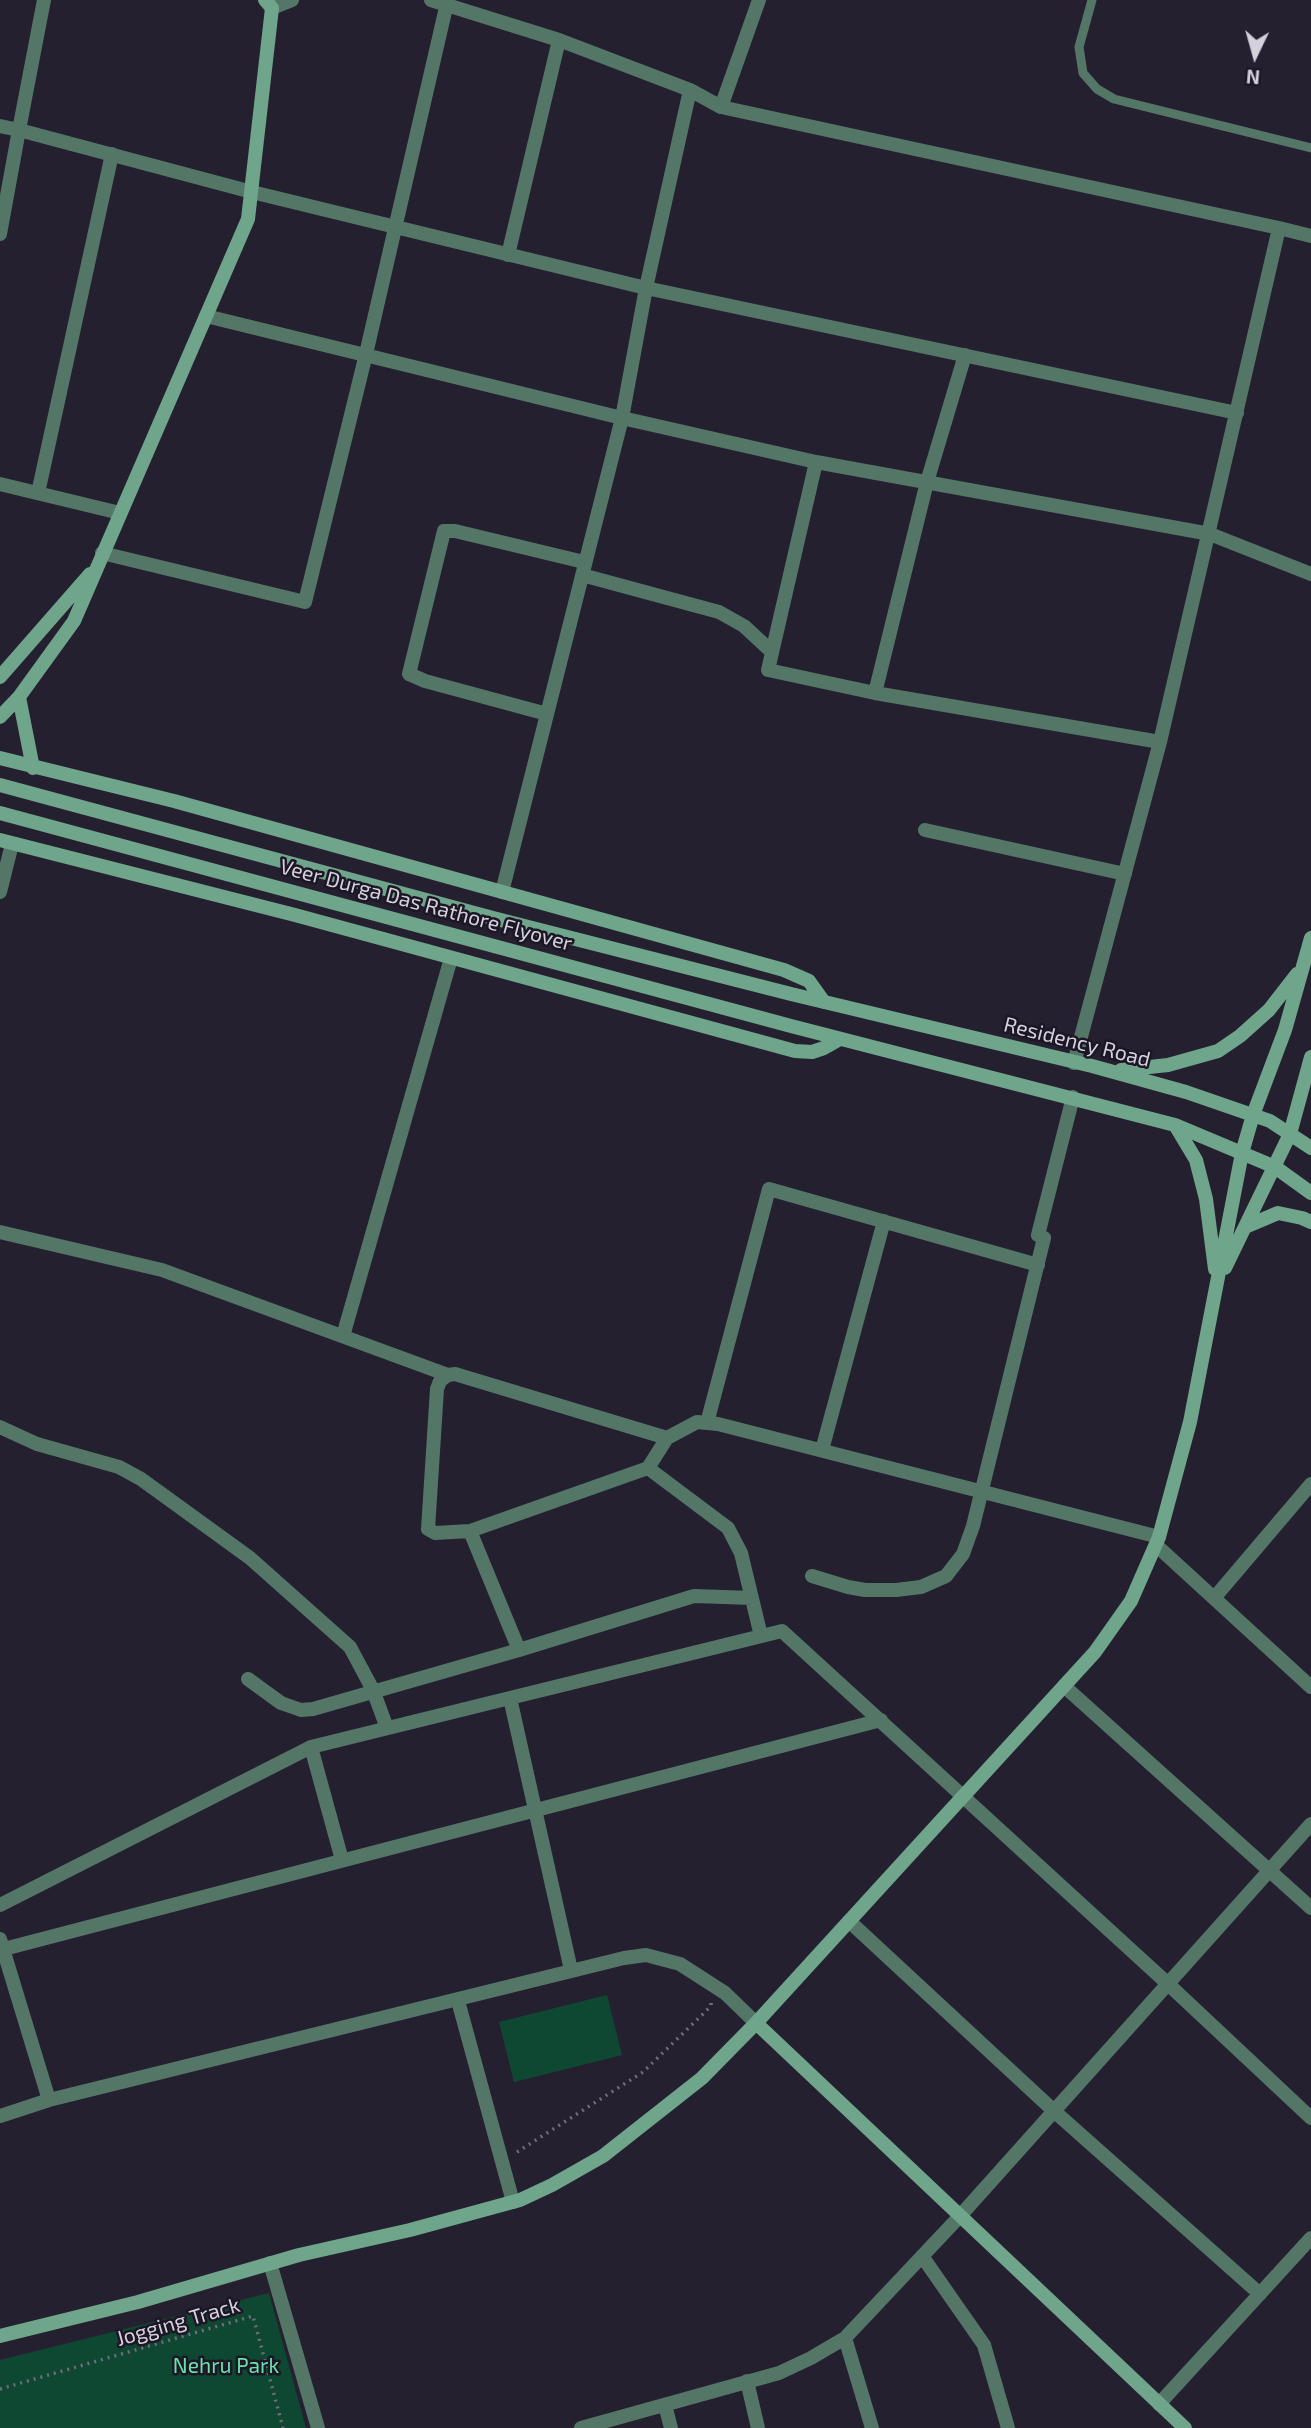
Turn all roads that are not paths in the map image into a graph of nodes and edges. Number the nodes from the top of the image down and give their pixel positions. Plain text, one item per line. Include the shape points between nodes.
1 (44, 0) edge
2 (292, 0) edge
3 (431, 0) edge
4 (759, 0) edge
5 (1092, 0) edge
6 (447, 3) junction
7 (269, 4) edge
8 (559, 40) junction
9 (690, 90) junction
10 (721, 107) junction
11 (0, 126) edge
12 (19, 130) junction
13 (1311, 148) edge
14 (112, 155) junction
15 (251, 192) junction
16 (396, 227) junction
17 (1279, 228) junction
18 (0, 234) edge
19 (1311, 236) edge
20 (508, 255) junction
21 (646, 288) junction
22 (206, 316) junction
23 (366, 354) junction
24 (965, 355) junction
25 (1237, 413) junction
26 (622, 418) junction
27 (816, 462) junction
28 (927, 482) junction
29 (0, 484) edge
30 (38, 494) junction
31 (120, 513) junction
32 (1210, 534) junction
33 (102, 553) junction
34 (95, 568) junction
35 (583, 568) junction
36 (1311, 574) edge
37 (772, 652) junction
38 (0, 677) edge
39 (875, 693) junction
40 (19, 697) junction
41 (547, 714) junction
42 (0, 717) edge
43 (1160, 741) junction
44 (0, 758) edge
45 (33, 768) junction
46 (0, 785) edge
47 (0, 813) edge
48 (925, 830) dead end
49 (6, 842) edge
50 (1125, 874) junction
51 (0, 892) edge
52 (502, 892) junction
53 (1311, 938) edge
54 (451, 958) junction
55 (1303, 968) junction
56 (824, 1002) junction
57 (840, 1039) junction
58 (1311, 1057) edge
59 (1074, 1063) junction
60 (1092, 1066) junction
61 (1073, 1097) junction
62 (1253, 1115) junction
63 (1175, 1125) junction
64 (1290, 1134) junction
65 (1311, 1148) edge
66 (1242, 1153) junction
67 (1275, 1167) junction
68 (1311, 1193) edge
69 (884, 1221) junction
70 (1311, 1223) edge
71 (1245, 1227) junction
72 (0, 1232) edge
73 (1038, 1265) junction
74 (1217, 1284) junction
75 (342, 1336) junction
76 (448, 1375) junction
77 (707, 1423) junction
78 (0, 1427) edge
79 (667, 1438) junction
80 (822, 1450) junction
81 (648, 1468) junction
82 (1311, 1484) edge
83 (981, 1491) junction
84 (470, 1531) junction
85 (1158, 1541) junction
86 (812, 1576) dead end
87 (1215, 1597) junction
88 (752, 1598) junction
89 (761, 1636) junction
90 (519, 1650) junction
91 (248, 1679) dead end
92 (1064, 1686) junction
93 (1311, 1687) edge
94 (373, 1690) junction
95 (510, 1698) junction
96 (881, 1720) junction
97 (387, 1728) junction
98 (311, 1747) junction
99 (964, 1795) junction
100 (537, 1810) junction
101 (1311, 1824) edge
102 (342, 1860) junction
103 (1269, 1870) junction
104 (0, 1905) edge
105 (1311, 1908) edge
106 (849, 1921) junction
107 (2, 1944) edge
108 (571, 1970) junction
109 (1167, 1983) junction
110 (460, 2008) dead end
111 (756, 2023) junction
112 (49, 2100) junction
113 (1054, 2111) junction
114 (0, 2116) edge
115 (1311, 2118) edge
116 (513, 2202) junction
117 (960, 2216) junction
118 (1311, 2238) edge
119 (922, 2256) junction
120 (270, 2263) junction
121 (1260, 2294) junction
122 (0, 2336) edge
123 (845, 2338) junction
124 (747, 2381) junction
125 (1159, 2404) junction
126 (665, 2405) junction
127 (585, 2427) edge
128 (318, 2428) edge
129 (671, 2428) edge
130 (758, 2428) edge
131 (872, 2428) edge
132 (1008, 2428) edge
133 (1185, 2428) edge

1 - 12 street
2 - 7 street
3 - 6 street
4 - 10 street
5 - 13 lane via 1079,47 1083,73 1097,89 1114,99
6 - 8 street
6 - 16 street
7 - 15 street
8 - 9 street
8 - 20 street
9 - 10 street
9 - 21 street
10 - 17 street
11 - 12 street
12 - 14 street
12 - 18 street
14 - 15 street
14 - 30 street
15 - 16 street
15 - 22 street via 248,219
16 - 20 street
16 - 23 street
17 - 19 street
17 - 25 street
20 - 21 street
21 - 24 street
21 - 26 street
22 - 23 street
22 - 31 street
23 - 26 street
23 - 33 street via 305,602
24 - 25 street
24 - 28 street
25 - 32 street
26 - 27 street
26 - 35 street
27 - 28 street
27 - 37 street
28 - 32 street
28 - 39 street
29 - 30 street
30 - 31 street
31 - 33 street
32 - 36 street
32 - 43 street
33 - 34 street
34 - 38 street
34 - 40 street via 74,621
35 - 37 street via 719,612 744,626
35 - 41 street
35 - 41 street via 444,531 415,648 409,674
37 - 39 street via 768,670
39 - 43 street
40 - 42 street
40 - 45 street
41 - 52 street
43 - 50 street
44 - 45 street
45 - 52 street via 174,801
46 - 56 street, Veer Durga Das Rathore Flyover
47 - 57 street, Veer Durga Das Rathore Flyover
48 - 50 street
49 - 51 street
49 - 54 street
50 - 59 street
52 - 56 street via 784,970 809,981
53 - 55 street
54 - 57 street via 795,1051 812,1052
54 - 75 street
55 - 60 street via 1269,1010 1218,1051 1129,1071
55 - 62 street
56 - 59 street, Residency Road
57 - 61 street
58 - 64 street
59 - 60 street, Residency Road
60 - 62 street, Residency Road
61 - 63 street
61 - 73 street via 1038,1235 1044,1238
62 - 64 street, Residency Road
62 - 66 street
63 - 66 street
63 - 74 street via 1200,1173
64 - 65 street, Residency Road
64 - 67 street
66 - 67 street
66 - 74 street
67 - 68 street
67 - 71 street
69 - 73 street
69 - 77 street via 769,1189
69 - 80 street
70 - 71 street via 1278,1213
71 - 74 street
72 - 75 street via 163,1270
73 - 83 street
74 - 85 street via 1190,1422
75 - 76 street
76 - 79 street
76 - 84 street via 437,1389 428,1529
77 - 79 street via 697,1422
77 - 80 street
78 - 94 street via 37,1444 119,1467 141,1479 250,1558 350,1647
79 - 81 street
80 - 83 street
81 - 84 street
81 - 88 street via 728,1528 741,1553
82 - 87 street
83 - 85 street
83 - 86 street via 963,1554 946,1576 896,1590 865,1590
84 - 90 street
85 - 87 street
85 - 92 street via 1131,1601 1096,1652
87 - 93 street
88 - 89 street
88 - 90 street via 694,1597
89 - 95 street
89 - 96 street via 782,1631
90 - 94 street
91 - 94 street via 281,1703 301,1710
92 - 99 street
92 - 103 street
94 - 97 street
95 - 97 street
95 - 100 street
96 - 99 street
96 - 100 street
97 - 98 street
98 - 102 street
98 - 104 street
99 - 106 street
99 - 109 street
100 - 102 street
100 - 108 street
101 - 103 street
102 - 107 street
103 - 105 street
103 - 109 street
106 - 111 street
106 - 113 street
107 - 112 street
108 - 111 street via 646,1955 680,1964 725,1993
108 - 112 street
109 - 113 street
109 - 115 street
110 - 116 street
111 - 116 street via 702,2078 603,2156
111 - 117 street
112 - 114 street
113 - 117 street
113 - 121 street
116 - 120 street
117 - 119 street
117 - 125 street
118 - 121 street
119 - 123 street
119 - 132 street via 984,2345
120 - 122 street
120 - 128 street
121 - 125 street
123 - 124 street via 779,2373
123 - 131 street
124 - 126 street
124 - 130 street
125 - 133 street
126 - 127 street
126 - 129 street

